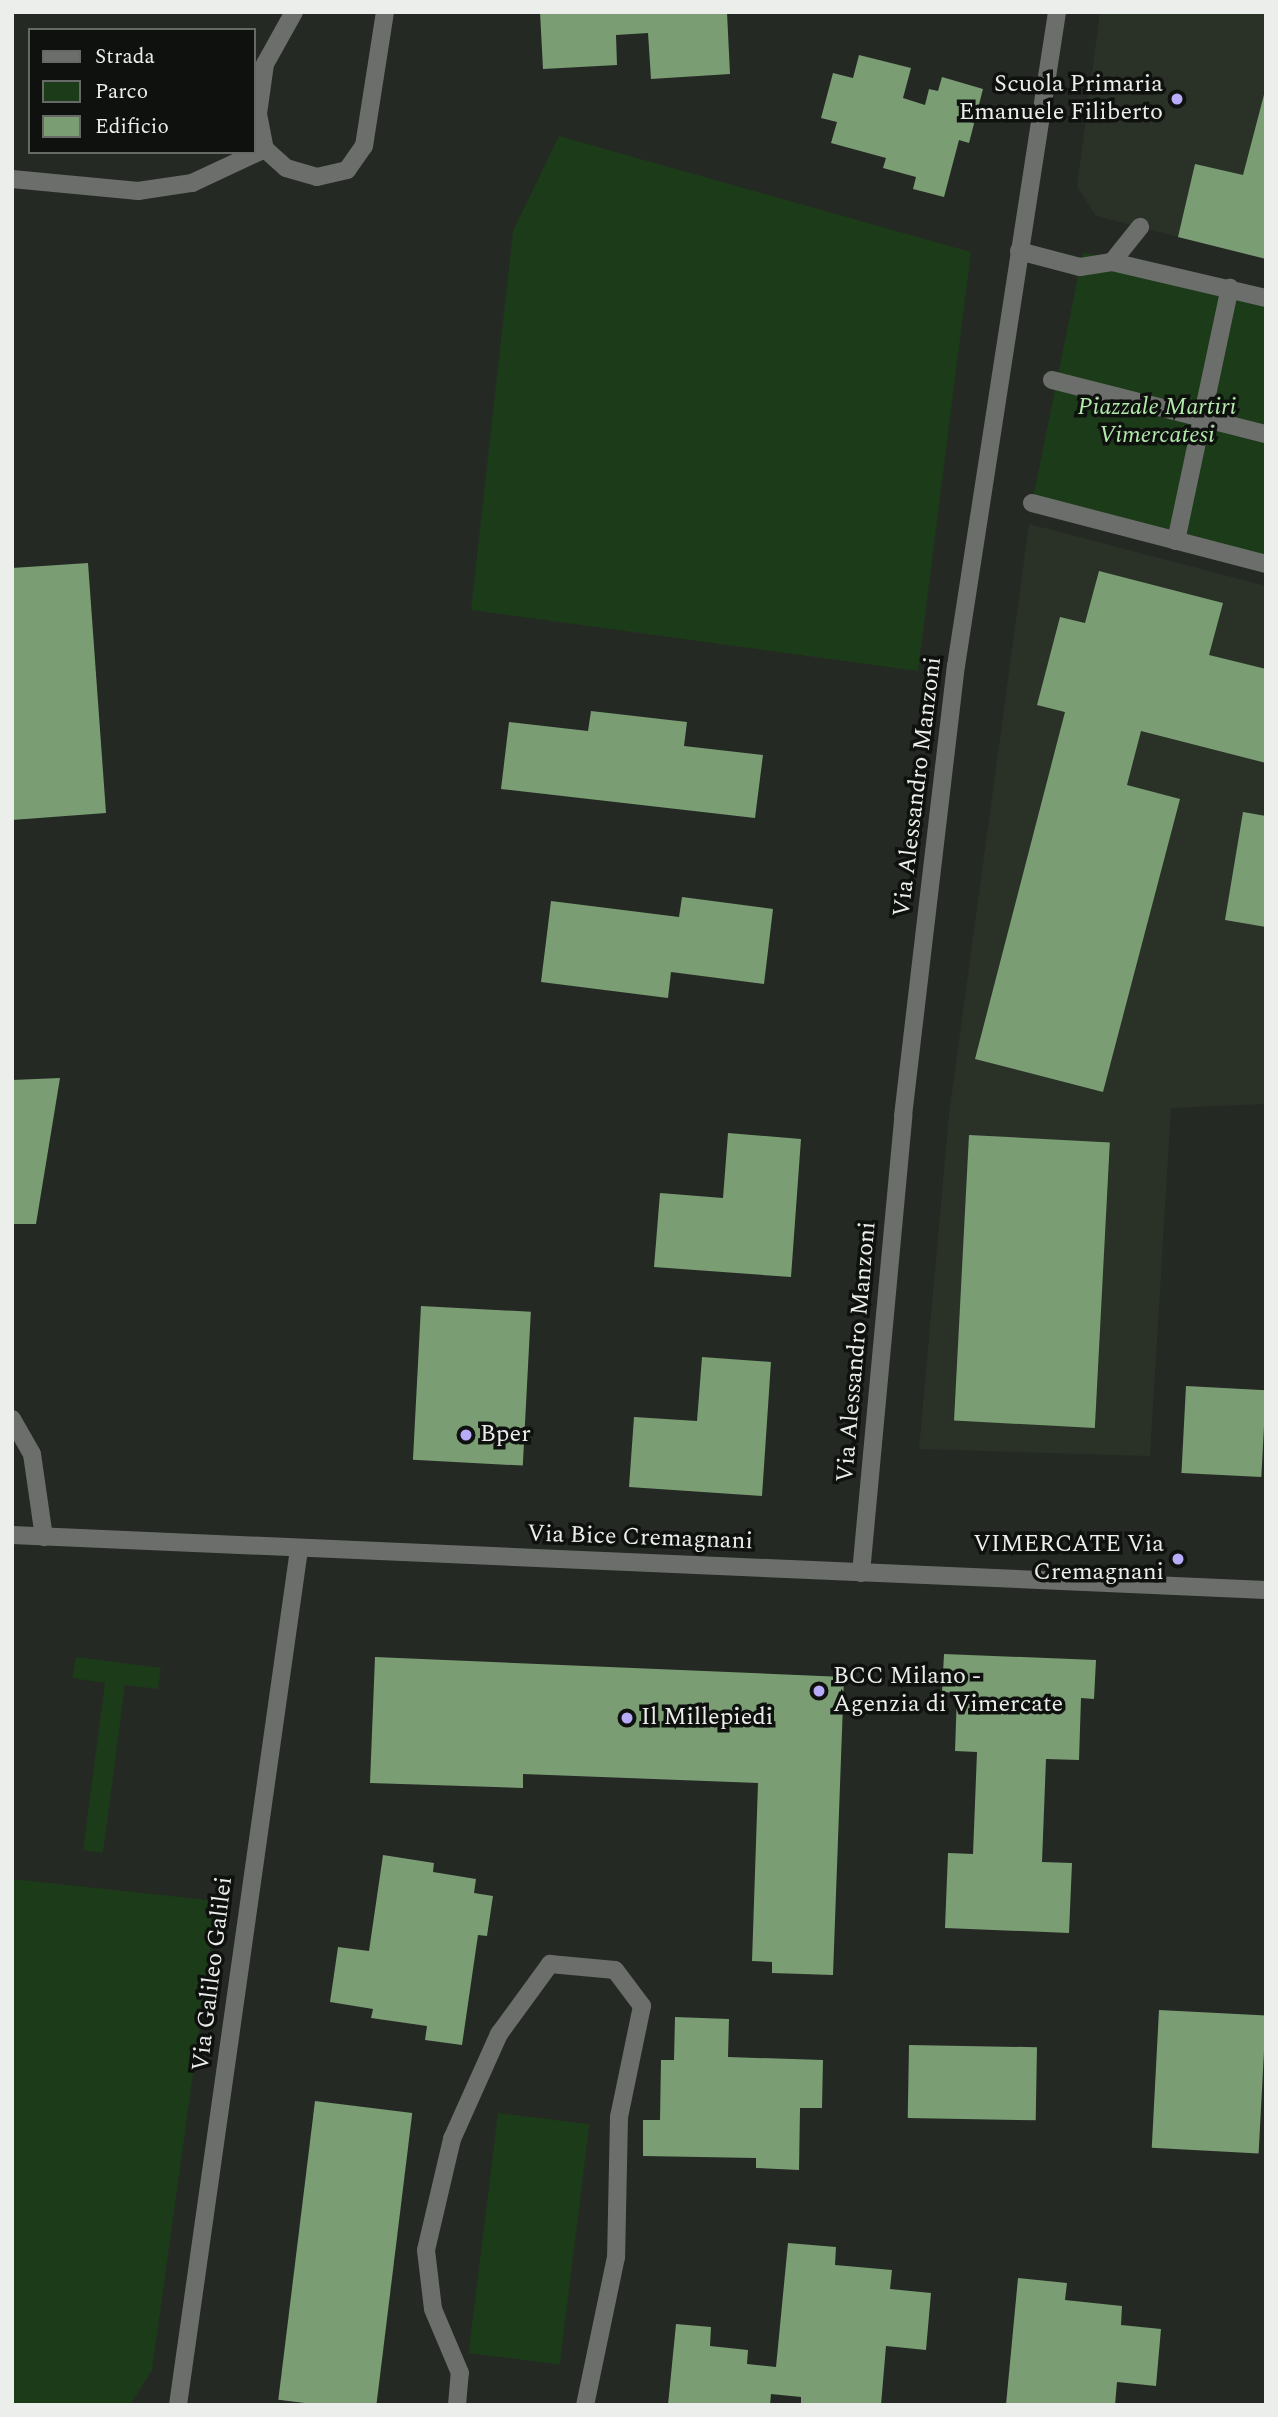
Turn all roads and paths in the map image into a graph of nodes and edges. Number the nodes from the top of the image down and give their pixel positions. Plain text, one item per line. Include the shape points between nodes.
1 (294, 12) edge
2 (385, 12) edge
3 (1057, 12) edge
4 (265, 149) junction
5 (256, 153) edge
6 (254, 154) edge
7 (12, 179) edge
8 (1140, 227) dead end
9 (1019, 251) junction
10 (1112, 262) junction
11 (1230, 288) junction
12 (1266, 298) edge
13 (1052, 380) dead end
14 (1202, 418) junction
15 (1266, 433) edge
16 (1032, 503) dead end
17 (1176, 541) junction
18 (1266, 564) edge
19 (12, 1419) edge
20 (12, 1535) edge
21 (44, 1537) junction
22 (299, 1549) junction
23 (861, 1573) junction
24 (1266, 1590) edge
25 (178, 2405) edge
26 (457, 2405) edge
27 (585, 2405) edge

1 - 4 street via 265,64 258,114
2 - 4 street via 364,146 347,170 317,177 286,168
3 - 9 street, Via Alessandro Manzoni
4 - 5 street
6 - 7 street via 192,183 138,191
8 - 10 street
9 - 10 street via 1080,267
9 - 23 street, Via Alessandro Manzoni via 956,666 903,1116
10 - 11 street
11 - 12 street
11 - 14 street
13 - 14 street
14 - 15 street
14 - 17 street
16 - 17 street
17 - 18 street
19 - 21 street via 32,1454
20 - 21 street, Via Bice Cremagnani
21 - 22 street, Via Bice Cremagnani
22 - 23 street, Via Bice Cremagnani
22 - 25 street, Via Galileo Galilei
23 - 24 street, Via Bice Cremagnani
26 - 27 street via 460,2373 433,2309 426,2250 452,2139 499,2034 550,1964 615,1970 642,2006 619,2117 616,2257

